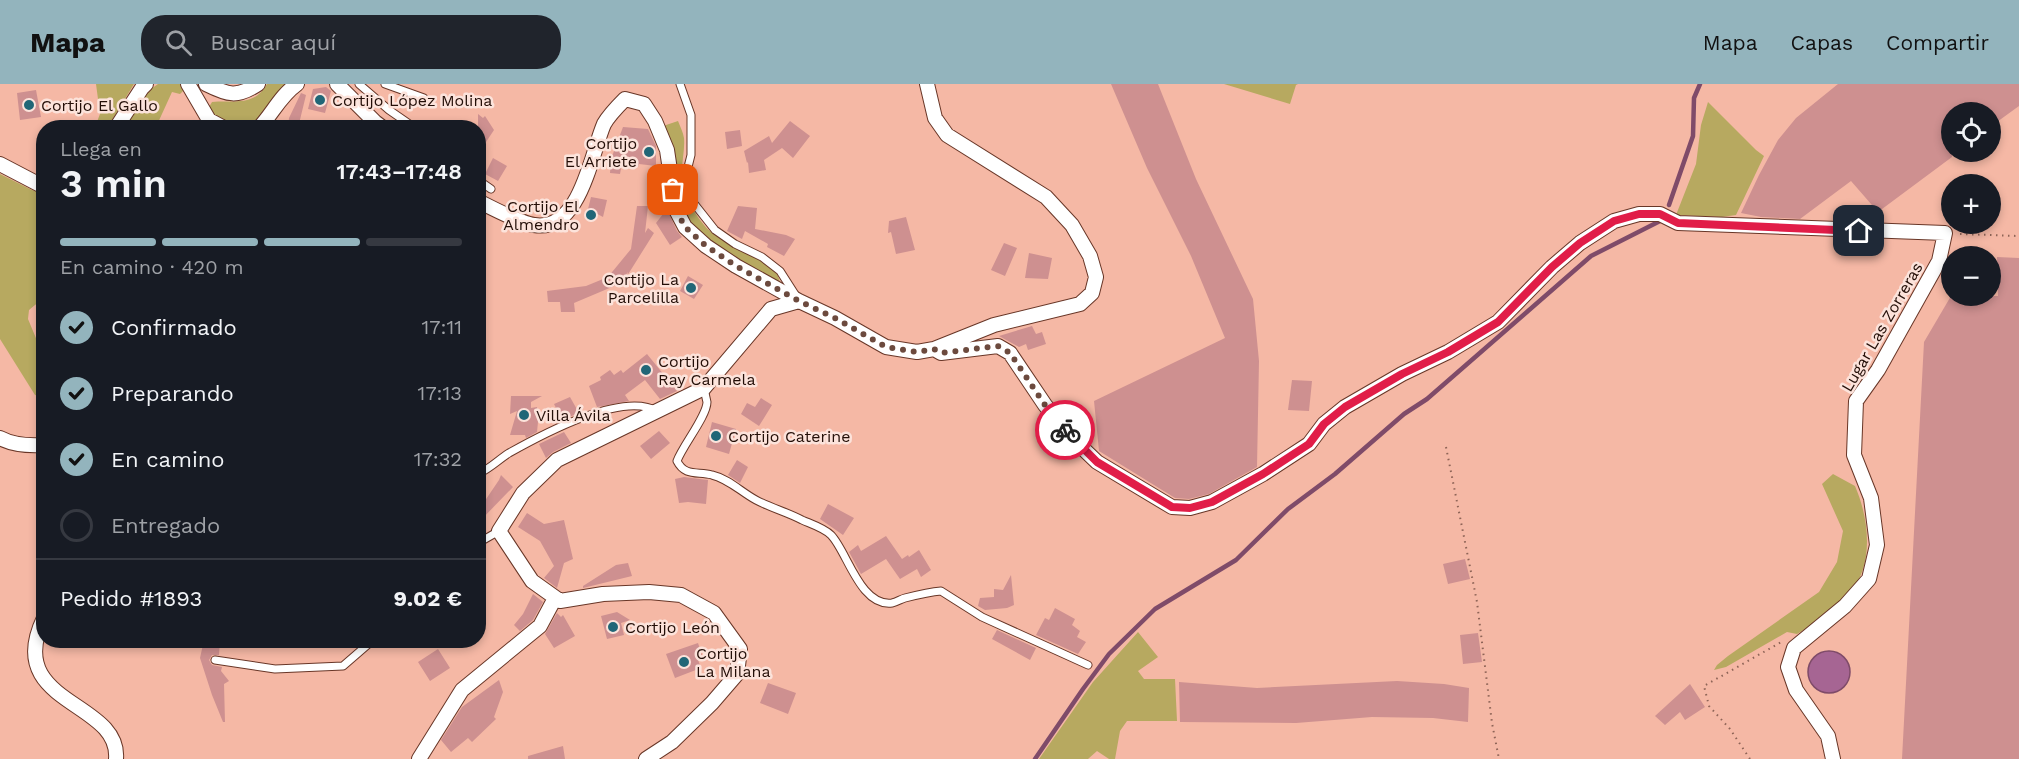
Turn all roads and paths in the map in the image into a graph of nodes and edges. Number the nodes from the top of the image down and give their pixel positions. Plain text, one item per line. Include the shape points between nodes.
1 (146, 84) edge
2 (188, 84) edge
3 (206, 84) edge
4 (258, 84) edge
5 (297, 84) edge
6 (337, 84) edge
7 (359, 84) edge
8 (385, 84) edge
9 (680, 84) edge
10 (927, 84) edge
11 (424, 99) dead end
12 (121, 120) edge
13 (209, 120) edge
14 (266, 120) edge
15 (373, 120) edge
16 (404, 120) edge
17 (0, 164) edge
18 (36, 183) edge
19 (486, 186) edge
20 (491, 189) dead end
21 (486, 204) edge
22 (1941, 233) edge
23 (1945, 234) edge
24 (1970, 234) edge
25 (2019, 236) edge
26 (799, 301) junction
27 (934, 349) junction
28 (704, 388) junction
29 (657, 411) junction
30 (0, 438) edge
31 (36, 445) edge
32 (1446, 447) dead end
33 (486, 470) edge
34 (499, 531) junction
35 (486, 538) edge
36 (555, 598) junction
37 (36, 635) edge
38 (364, 648) edge
39 (1794, 648) junction
40 (215, 660) dead end
41 (1088, 665) dead end
42 (116, 759) edge
43 (419, 759) edge
44 (646, 759) edge
45 (1499, 759) edge
46 (1750, 759) edge
47 (1833, 759) edge

1 - 12 street
2 - 13 street
3 - 4 street via 218,90 244,93
5 - 14 street via 283,94
6 - 15 street
7 - 16 lane
8 - 11 lane
9 - 26 lane via 691,115 687,171 692,201 715,230 780,271
10 - 27 street via 935,118 947,135 1046,197 1072,225 1090,256 1096,277 1092,293 1080,304 994,326
17 - 18 street
19 - 20 lane
21 - 26 street via 533,225 558,220 572,209 606,121 625,99 644,104 656,121 667,150 676,210 685,227 736,266
22 - 27 street via 1678,223 1660,214 1639,214 1614,221 1552,267 1498,322 1345,407 1324,424 1309,444 1263,474 1212,502 1190,508 1172,507 1097,462 1051,413 1010,353 998,346 941,353
23 - 39 street, Lugar Las Zorreras via 1939,261 1878,370 1856,401 1854,455 1871,498 1877,544 1869,579 1845,606
24 - 25 path
26 - 27 street via 886,347 917,352
26 - 28 street via 771,309
28 - 29 street
28 - 41 lane via 707,404 677,461 687,473 723,479 754,499 830,535 851,571 876,599 893,603 941,591 982,617
29 - 33 lane via 635,405 602,412 548,431
29 - 34 street via 557,460 523,493
30 - 31 street
32 - 45 path via 1477,602
34 - 35 lane
34 - 36 street via 532,581
36 - 43 street via 540,626 462,690
36 - 44 street via 560,601 649,592 681,595 714,613 740,649 737,674 672,742
37 - 42 street via 34,656 43,678 64,699 109,731
38 - 40 lane via 343,666 275,669
39 - 46 path via 1788,640 1780,641 1704,686 1709,706
39 - 47 street via 1788,667 1796,690 1827,736

